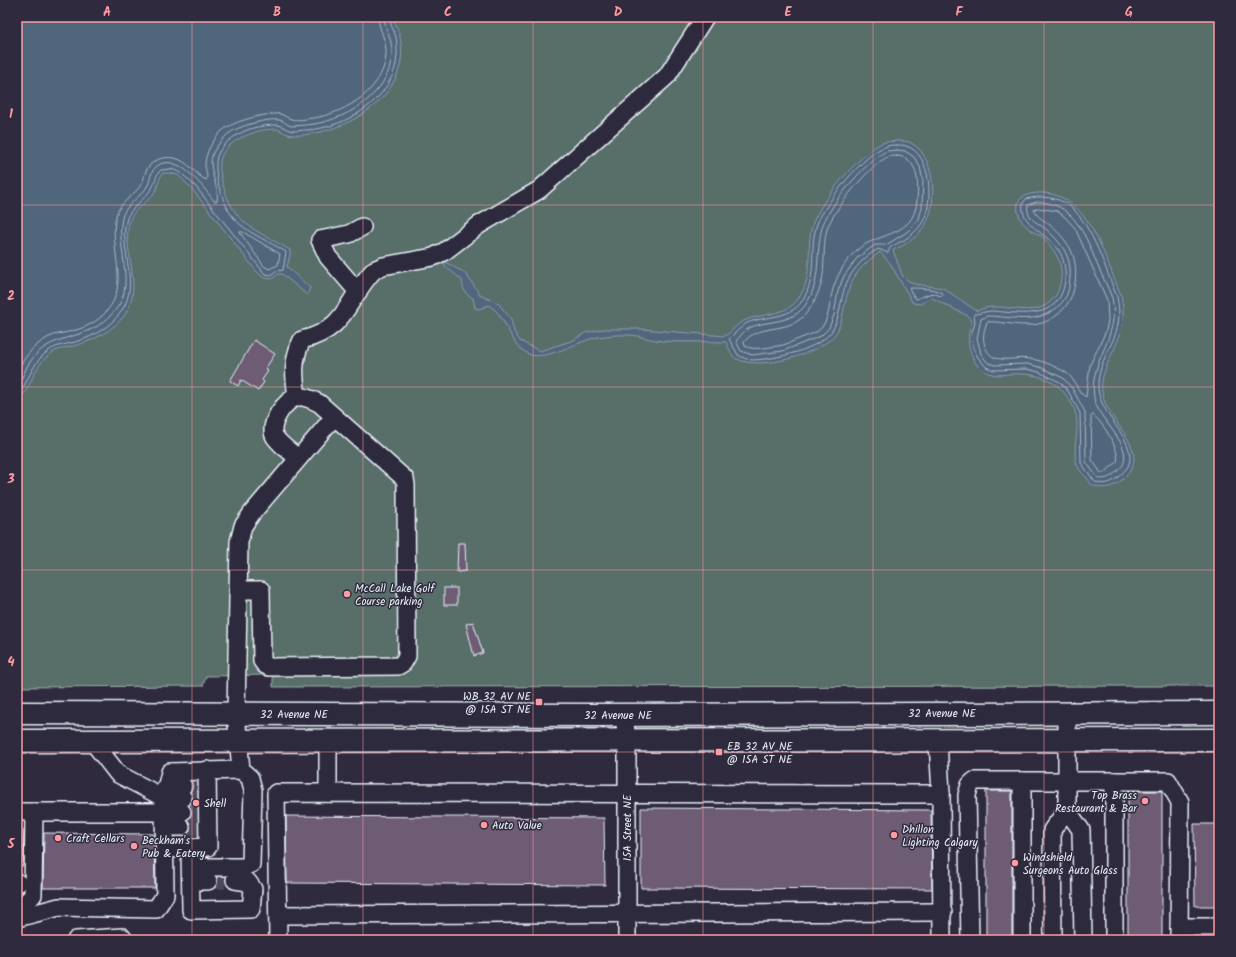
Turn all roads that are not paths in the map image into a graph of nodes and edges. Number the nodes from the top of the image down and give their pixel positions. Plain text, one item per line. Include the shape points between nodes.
1 (705, 17) edge
2 (362, 227) dead end
3 (358, 292) junction
4 (297, 397) junction
5 (334, 417) junction
6 (298, 458) junction
7 (238, 590) junction
8 (1067, 712) junction
9 (17, 713) edge
10 (1219, 713) edge
11 (236, 714) junction
12 (624, 715) junction
13 (1219, 740) edge
14 (17, 741) edge
15 (328, 741) junction
16 (627, 741) junction
17 (938, 741) junction
18 (1067, 741) junction
19 (93, 742) junction
20 (238, 742) junction
21 (240, 770) junction
22 (1067, 780) junction
23 (1114, 780) junction
24 (1022, 781) junction
25 (328, 792) junction
26 (626, 793) junction
27 (941, 794) junction
28 (189, 803) junction
29 (1067, 810) junction
30 (17, 812) edge
31 (34, 812) junction
32 (190, 848) junction
33 (165, 849) junction
34 (197, 876) junction
35 (235, 880) tunnel mouth
36 (22, 887) edge
37 (17, 908) edge
38 (627, 912) junction
39 (942, 912) junction
40 (278, 915) junction
41 (17, 918) edge
42 (1219, 927) edge
43 (1179, 934) edge
44 (76, 940) edge
45 (124, 940) edge
46 (278, 940) edge
47 (627, 940) edge
48 (942, 940) edge
49 (970, 940) edge
50 (1022, 940) edge
51 (1053, 940) edge
52 (1083, 940) edge
53 (1114, 940) edge

1 - 3 street via 667,76 539,190 479,226 446,252 374,270
2 - 3 street via 349,234 320,240 328,257
3 - 4 street via 334,326 314,337 302,340 296,352 294,371
4 - 5 street via 309,398
4 - 6 street via 278,415 272,429 274,436
5 - 6 street
5 - 7 street via 405,479 407,656 398,666 269,667 262,661 261,590
6 - 7 street via 243,526 239,542
7 - 11 street
8 - 10 main road, 32 Avenue NE
8 - 12 main road, 32 Avenue NE
8 - 18 street
9 - 11 main road, 32 Avenue NE
11 - 12 main road, 32 Avenue NE
11 - 20 street
12 - 16 street, 15A Street NE
13 - 18 main road
14 - 19 main road
15 - 16 main road
15 - 20 main road
15 - 25 street
16 - 17 main road
16 - 26 street, 15A Street NE
17 - 18 main road
17 - 27 street
18 - 22 street
19 - 20 main road
19 - 28 street via 118,774
20 - 21 street
21 - 28 street
21 - 34 street via 250,778 253,790 251,864
22 - 23 street
22 - 24 street
22 - 29 street
23 - 43 street via 1168,780 1180,802
23 - 53 street
24 - 49 street via 974,781 967,794
24 - 50 street
25 - 26 street
25 - 40 street via 276,793
26 - 27 street
26 - 38 street, 15A Street NE
27 - 39 street
28 - 31 street
28 - 32 street via 208,847
28 - 33 street
29 - 51 street via 1052,830
29 - 52 street via 1081,830
30 - 31 street
31 - 36 street
32 - 33 street
32 - 34 street
33 - 41 street via 165,895 156,909 58,907
34 - 35 street via 191,910 251,909 253,889 248,882
36 - 37 street via 33,895 21,908
38 - 39 street
38 - 40 street
38 - 47 street, 15A Street NE
39 - 48 street
40 - 46 street
42 - 43 street
44 - 45 street via 122,937

